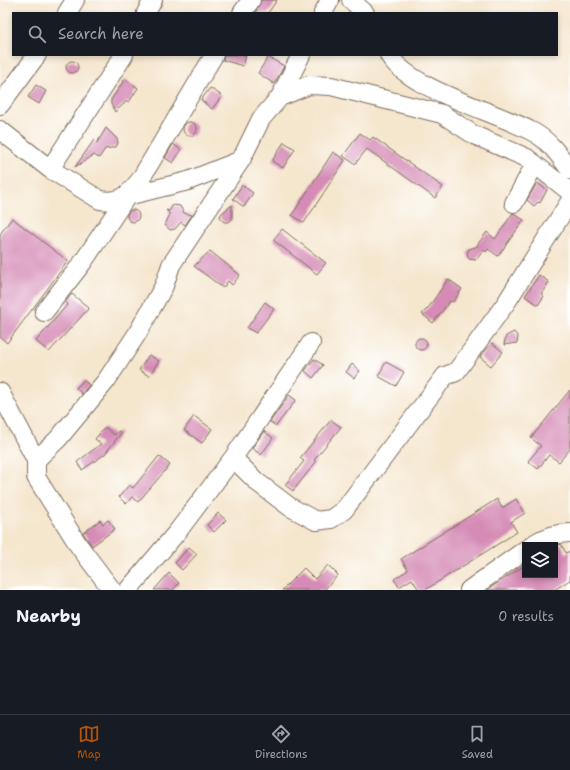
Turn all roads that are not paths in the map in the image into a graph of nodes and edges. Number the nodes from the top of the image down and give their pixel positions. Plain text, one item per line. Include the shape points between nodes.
1 (75, 0) edge
2 (153, 0) edge
3 (251, 0) edge
4 (330, 0) edge
5 (351, 0) edge
6 (68, 12) edge
7 (147, 12) edge
8 (243, 12) edge
9 (324, 12) edge
10 (364, 12) edge
11 (36, 56) edge
12 (123, 56) edge
13 (213, 56) edge
14 (300, 56) edge
15 (390, 56) edge
16 (280, 97) junction
17 (0, 105) edge
18 (0, 130) edge
19 (241, 160) junction
20 (535, 164) junction
21 (50, 169) junction
22 (570, 170) edge
23 (570, 192) edge
24 (127, 196) junction
25 (570, 201) edge
26 (514, 203) dead end
27 (44, 312) dead end
28 (311, 343) dead end
29 (0, 392) edge
30 (233, 458) junction
31 (36, 460) junction
32 (570, 533) edge
33 (537, 542) edge
34 (522, 552) edge
35 (112, 590) edge
36 (128, 590) edge
37 (469, 590) edge

1 - 6 street
2 - 7 street
3 - 8 street
4 - 9 street
5 - 10 street
11 - 17 street
12 - 21 street
13 - 24 street via 143,174
14 - 16 street
15 - 22 street via 394,63 419,82 532,131 553,147
16 - 19 street via 261,119
16 - 20 street via 309,85 331,86 412,105 442,114 474,135
18 - 21 street
19 - 24 street via 188,181
19 - 31 street via 171,265 164,286 106,382 58,439
20 - 23 street
20 - 26 street
21 - 24 street via 100,200 108,201
24 - 27 street via 83,262
25 - 30 street via 506,303 456,372 445,376 344,510 331,519 316,522 290,508 257,482
28 - 30 street
29 - 31 street
30 - 36 street via 178,531
31 - 35 street via 36,478 79,546
32 - 33 street via 556,533
34 - 37 street

